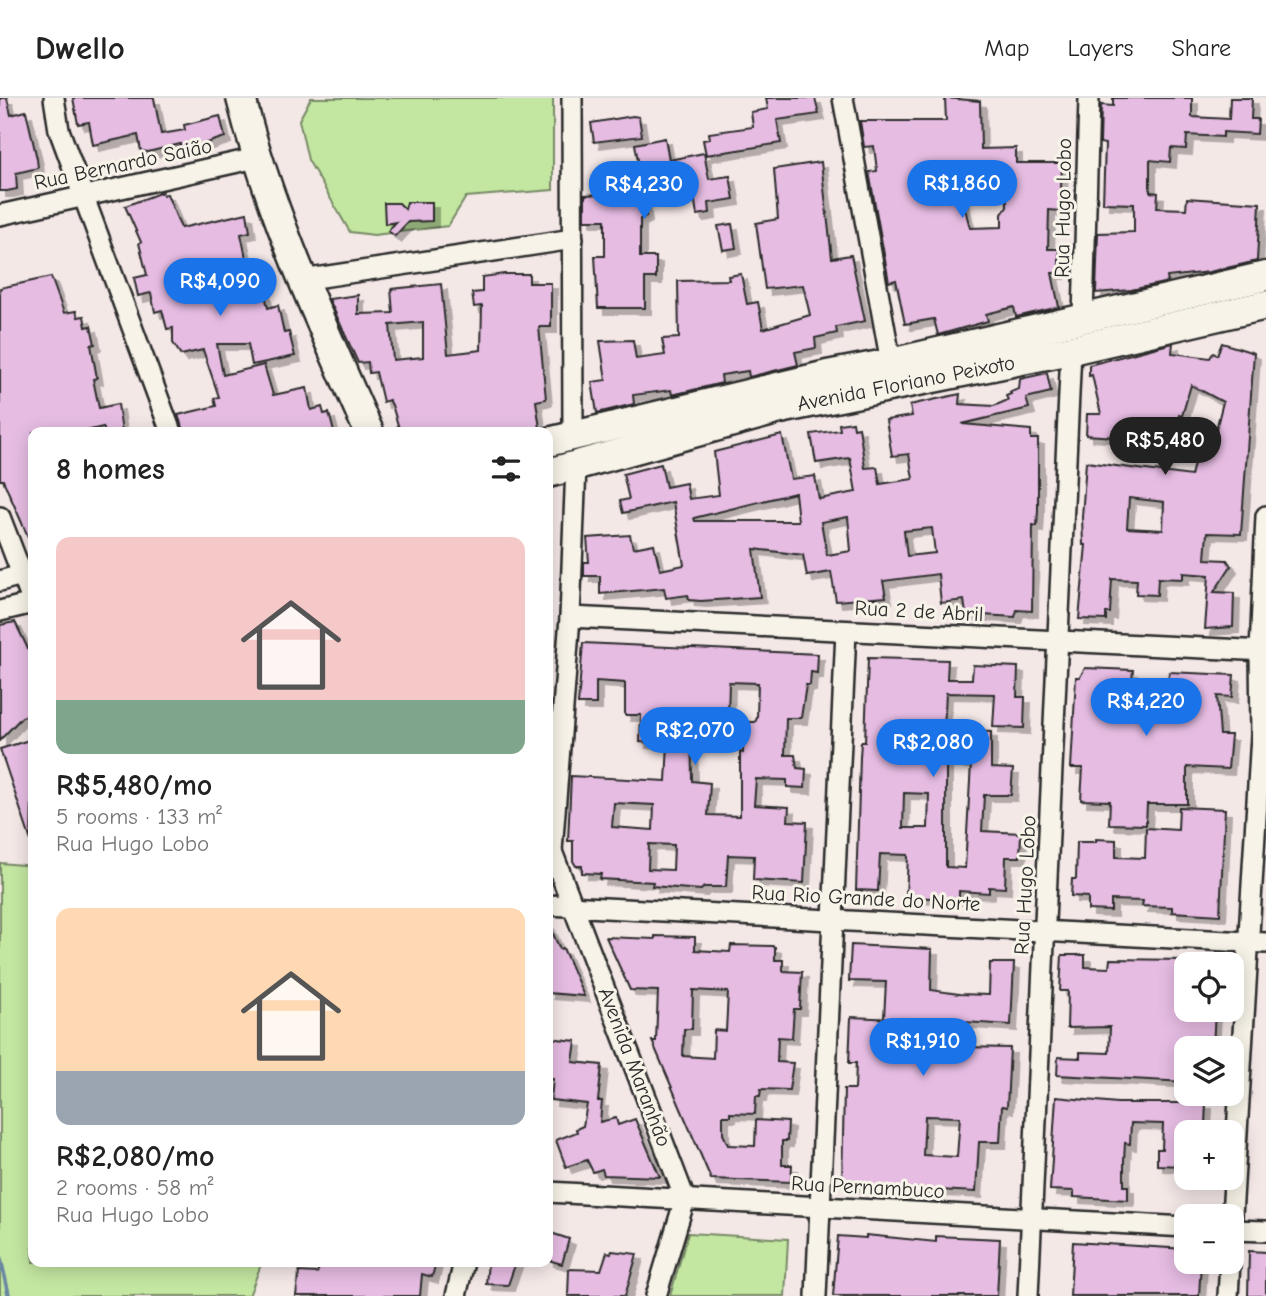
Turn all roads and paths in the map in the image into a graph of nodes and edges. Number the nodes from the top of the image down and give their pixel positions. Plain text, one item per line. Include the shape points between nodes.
1 (54, 98) edge
2 (242, 98) edge
3 (572, 98) edge
4 (842, 98) edge
5 (1088, 98) edge
6 (256, 158) junction
7 (83, 197) junction
8 (0, 215) edge
9 (573, 239) junction
10 (1266, 276) edge
11 (302, 280) junction
12 (1266, 305) edge
13 (1083, 318) junction
14 (1009, 349) junction
15 (1071, 350) junction
16 (962, 359) junction
17 (891, 363) junction
18 (831, 386) junction
19 (778, 398) junction
20 (169, 427) edge
21 (367, 427) edge
22 (561, 439) edge
23 (576, 466) junction
24 (553, 472) edge
25 (1266, 516) edge
26 (0, 517) edge
27 (27, 574) edge
28 (0, 581) edge
29 (28, 604) edge
30 (0, 611) edge
31 (570, 617) junction
32 (846, 631) junction
33 (1059, 641) junction
34 (1263, 651) edge
35 (1263, 738) edge
36 (553, 812) edge
37 (553, 853) edge
38 (553, 905) edge
39 (575, 906) junction
40 (833, 919) junction
41 (1046, 931) junction
42 (1256, 943) edge
43 (553, 1192) edge
44 (685, 1199) junction
45 (1233, 1204) edge
46 (821, 1207) junction
47 (1032, 1219) junction
48 (1174, 1226) edge
49 (1244, 1230) edge
50 (1266, 1231) edge
51 (463, 1267) edge
52 (1229, 1274) edge
53 (456, 1296) edge
54 (656, 1296) edge
55 (816, 1296) edge
56 (1028, 1296) edge
57 (1228, 1296) edge

1 - 7 street via 59,130
2 - 6 street
3 - 9 street
4 - 17 street
5 - 13 street, Rua Hugo Lobo
6 - 7 street, Rua Bernardo Saião
6 - 11 street
7 - 8 street, Rua Bernardo Saião
7 - 20 street
9 - 11 street
9 - 22 street
10 - 13 street, Avenida Floriano Peixoto
11 - 21 street
12 - 15 street, Avenida Floriano Peixoto
13 - 14 street, Avenida Floriano Peixoto
14 - 15 street, Avenida Floriano Peixoto
14 - 16 street, Avenida Floriano Peixoto
15 - 33 street, Rua Hugo Lobo
16 - 17 street, Avenida Floriano Peixoto
16 - 18 street, Avenida Floriano Peixoto
17 - 18 street, Avenida Floriano Peixoto
18 - 19 street, Avenida Floriano Peixoto
19 - 22 street, Avenida Floriano Peixoto
19 - 23 street, Avenida Floriano Peixoto
23 - 24 street, Avenida Floriano Peixoto
23 - 31 street
25 - 34 street
26 - 27 street
27 - 28 street
29 - 30 street
31 - 32 street, Rua 2 de Abril
31 - 36 street
32 - 33 street, Rua 2 de Abril
32 - 40 street
33 - 34 street, Rua 2 de Abril
33 - 41 street, Rua Hugo Lobo
34 - 35 street
35 - 42 street
37 - 39 street, Avenida Maranhão
38 - 39 street, Rua Rio Grande do Norte
39 - 40 street, Rua Rio Grande do Norte
39 - 44 street, Avenida Maranhão
40 - 41 street, Rua Rio Grande do Norte
40 - 46 street
41 - 42 street, Rua Rio Grande do Norte
41 - 47 street, Rua Hugo Lobo
42 - 45 street
43 - 44 street, Rua Pernambuco
44 - 46 street, Rua Pernambuco
44 - 54 street
46 - 47 street, Rua Pernambuco
46 - 55 street
47 - 48 street, Rua Pernambuco
47 - 56 street, Rua Hugo Lobo
49 - 50 street
51 - 53 street
52 - 57 street

